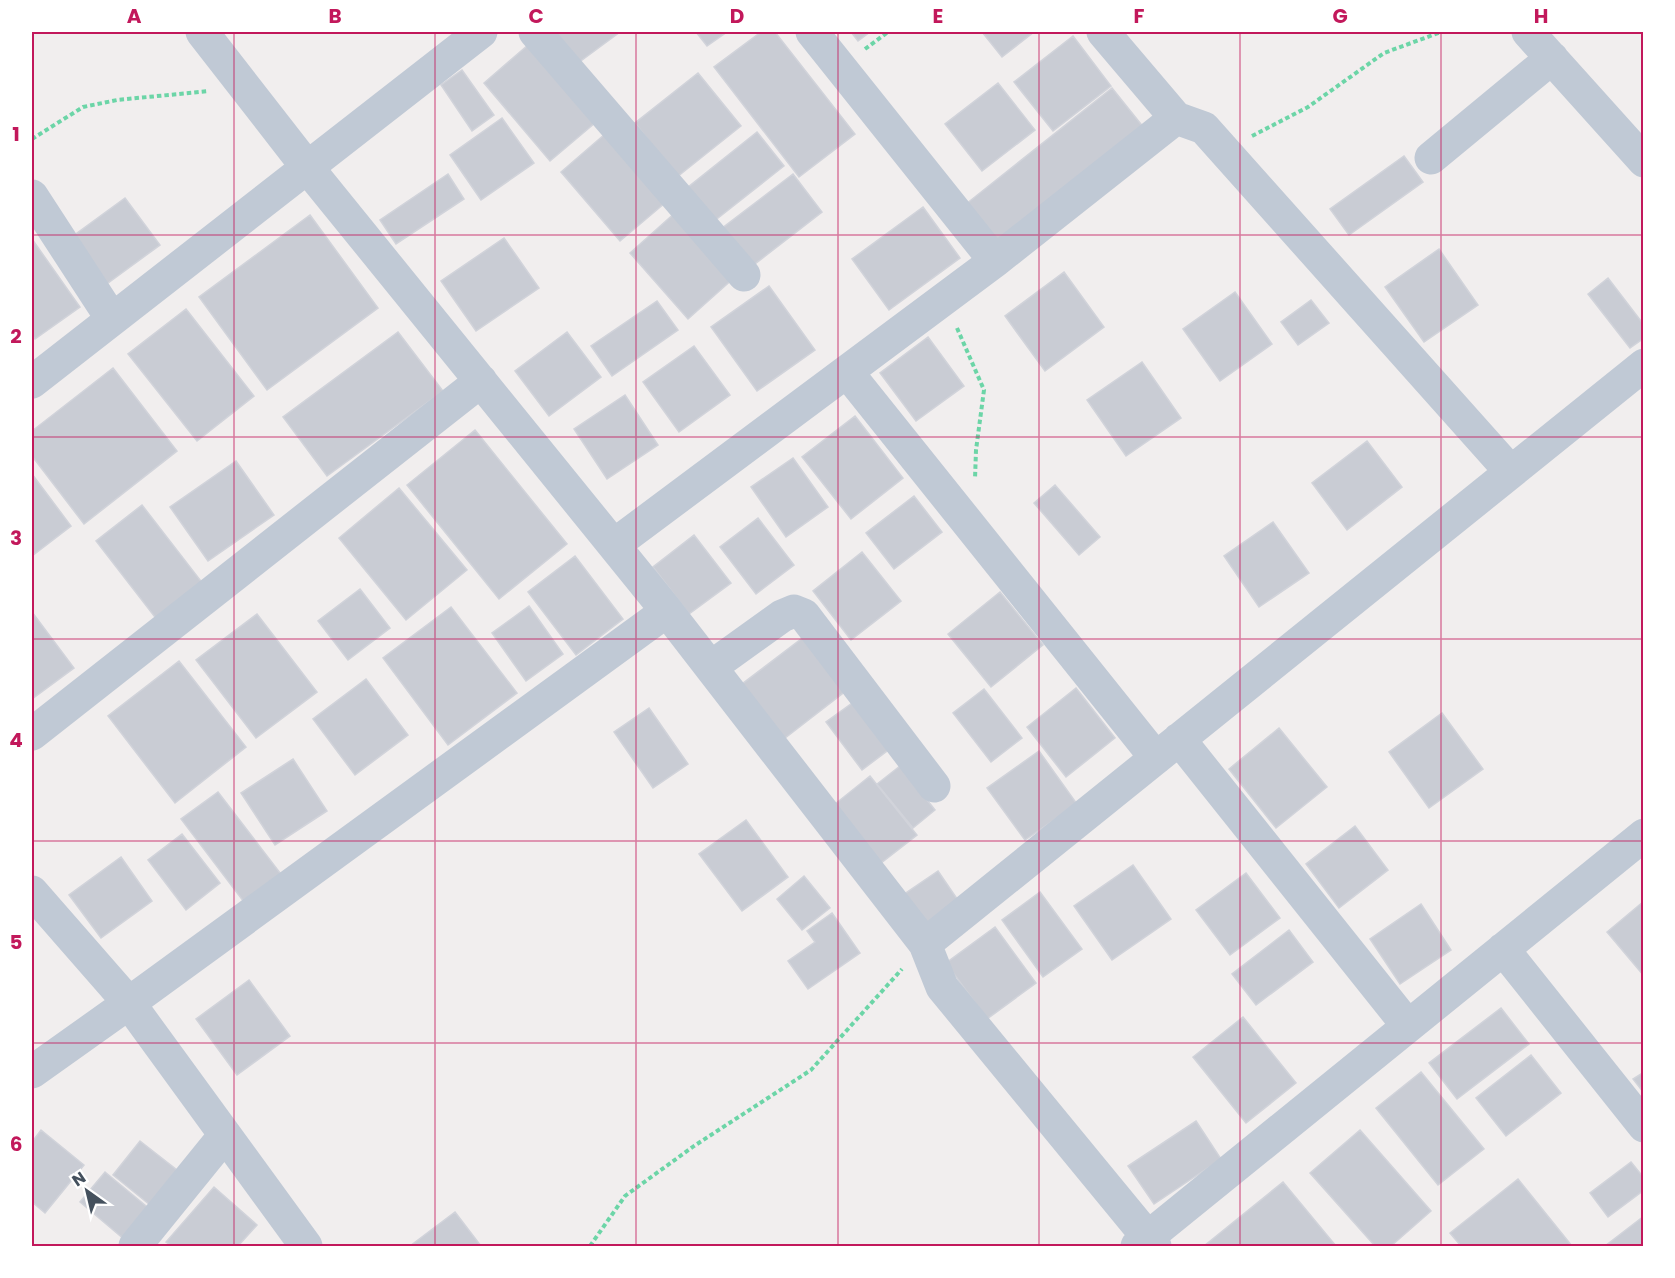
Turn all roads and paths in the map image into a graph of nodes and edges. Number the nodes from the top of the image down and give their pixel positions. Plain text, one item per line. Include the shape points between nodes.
1 (202, 32) edge
2 (535, 32) edge
3 (812, 32) edge
4 (1103, 32) edge
5 (1441, 32) edge
6 (1528, 32) edge
7 (477, 33) edge
8 (1552, 58) junction
9 (246, 88) junction
10 (1190, 123) junction
11 (32, 139) edge
12 (1642, 154) edge
13 (1431, 158) dead end
14 (307, 167) junction
15 (32, 196) edge
16 (996, 261) junction
17 (744, 275) dead end
18 (944, 300) junction
19 (112, 320) junction
20 (1644, 365) edge
21 (847, 372) junction
22 (481, 381) junction
23 (32, 382) edge
24 (1510, 472) junction
25 (973, 530) junction
26 (614, 545) junction
27 (667, 611) junction
28 (711, 667) junction
29 (32, 734) edge
30 (1167, 749) junction
31 (934, 786) dead end
32 (1644, 835) edge
33 (32, 892) edge
34 (925, 944) junction
35 (1503, 950) junction
36 (129, 1004) junction
37 (1408, 1026) junction
38 (32, 1072) edge
39 (1644, 1126) edge
40 (225, 1135) junction
41 (1147, 1243) edge
42 (301, 1245) edge
43 (135, 1246) edge
44 (591, 1246) edge

1 - 9 street
2 - 17 street
3 - 16 street
4 - 10 street
5 - 10 path via 1384,53 1308,107 1252,136
6 - 8 street
7 - 14 street
8 - 12 street
8 - 13 street
9 - 11 path via 117,100 83,107
9 - 14 street
10 - 16 street
10 - 24 street
14 - 19 street
14 - 22 street
15 - 19 street
16 - 18 street
18 - 21 street
18 - 25 path via 984,390 976,450
19 - 23 street
20 - 24 street
21 - 25 street
21 - 26 street
22 - 26 street
22 - 29 street
24 - 30 street
25 - 30 street
26 - 27 street
27 - 28 street
27 - 36 street
28 - 31 street via 782,616 795,611 804,615
28 - 34 street
30 - 34 street
30 - 37 street
32 - 35 street
33 - 36 street
34 - 41 street via 942,987
34 - 44 path via 811,1070 694,1146 626,1196
35 - 37 street
35 - 39 street
36 - 38 street
36 - 40 street
37 - 41 street
40 - 42 street
40 - 43 street

